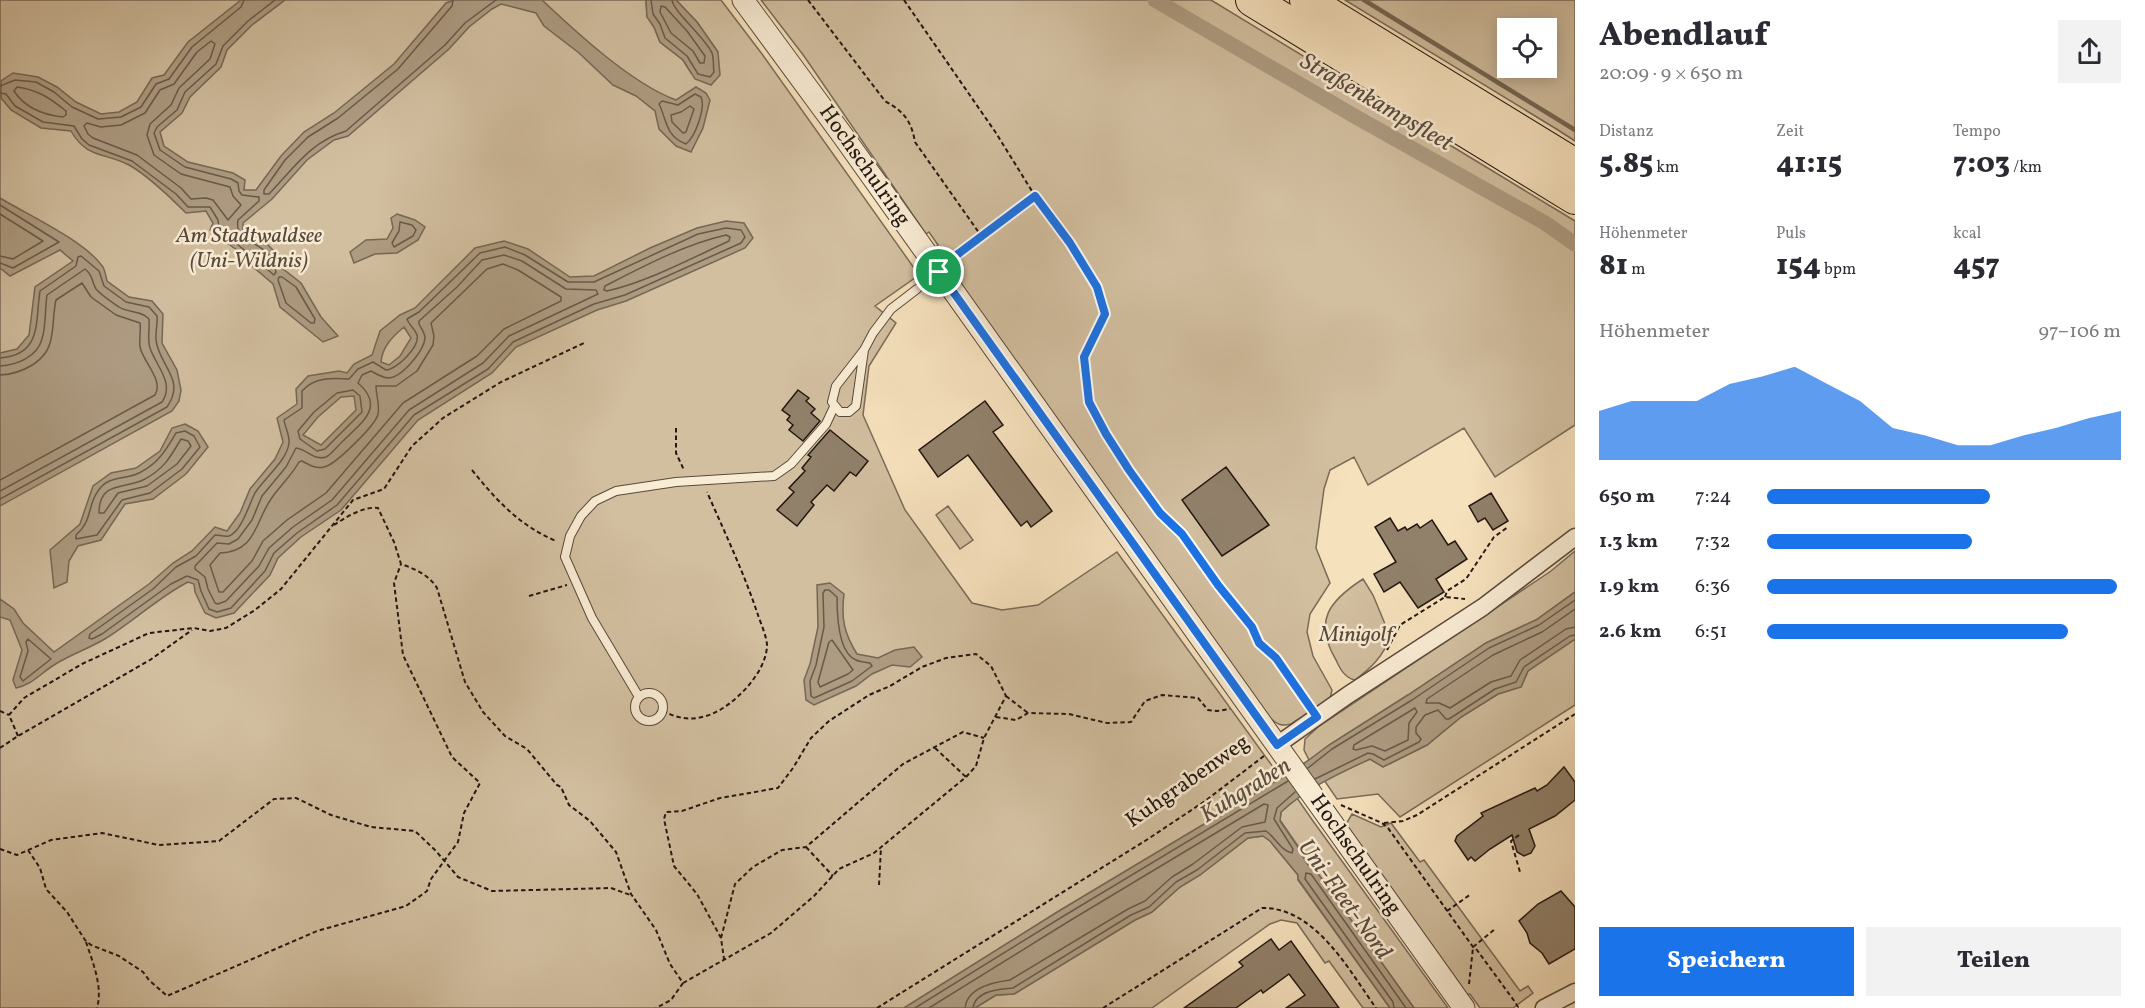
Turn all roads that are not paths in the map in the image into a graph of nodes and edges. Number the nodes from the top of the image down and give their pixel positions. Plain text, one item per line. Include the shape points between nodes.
1 (743, 0) edge
2 (1252, 0) edge
3 (1306, 0) edge
4 (1575, 165) edge
5 (1575, 198) edge
6 (917, 289) dead end
7 (864, 350) junction
8 (834, 407) junction
9 (1575, 537) edge
10 (639, 697) junction
11 (1277, 745) junction
12 (1575, 993) edge
13 (1466, 1000) edge
14 (1544, 1008) edge
15 (1561, 1008) edge

1 - 11 street, Hochschulring via 933,277
2 - 5 highway
3 - 4 highway
6 - 7 lane via 891,309
7 - 8 lane via 836,386
7 - 8 lane via 856,406 849,412
8 - 10 lane via 826,424 791,465 774,476 688,481 616,491 595,501 581,516 565,557 592,618
9 - 11 street, Kuhgrabenweg via 1483,607
10 - 10 lane via 638,715 645,720 656,719 663,710 661,700 647,693
11 - 13 street, Hochschulring
12 - 14 street
12 - 15 street

